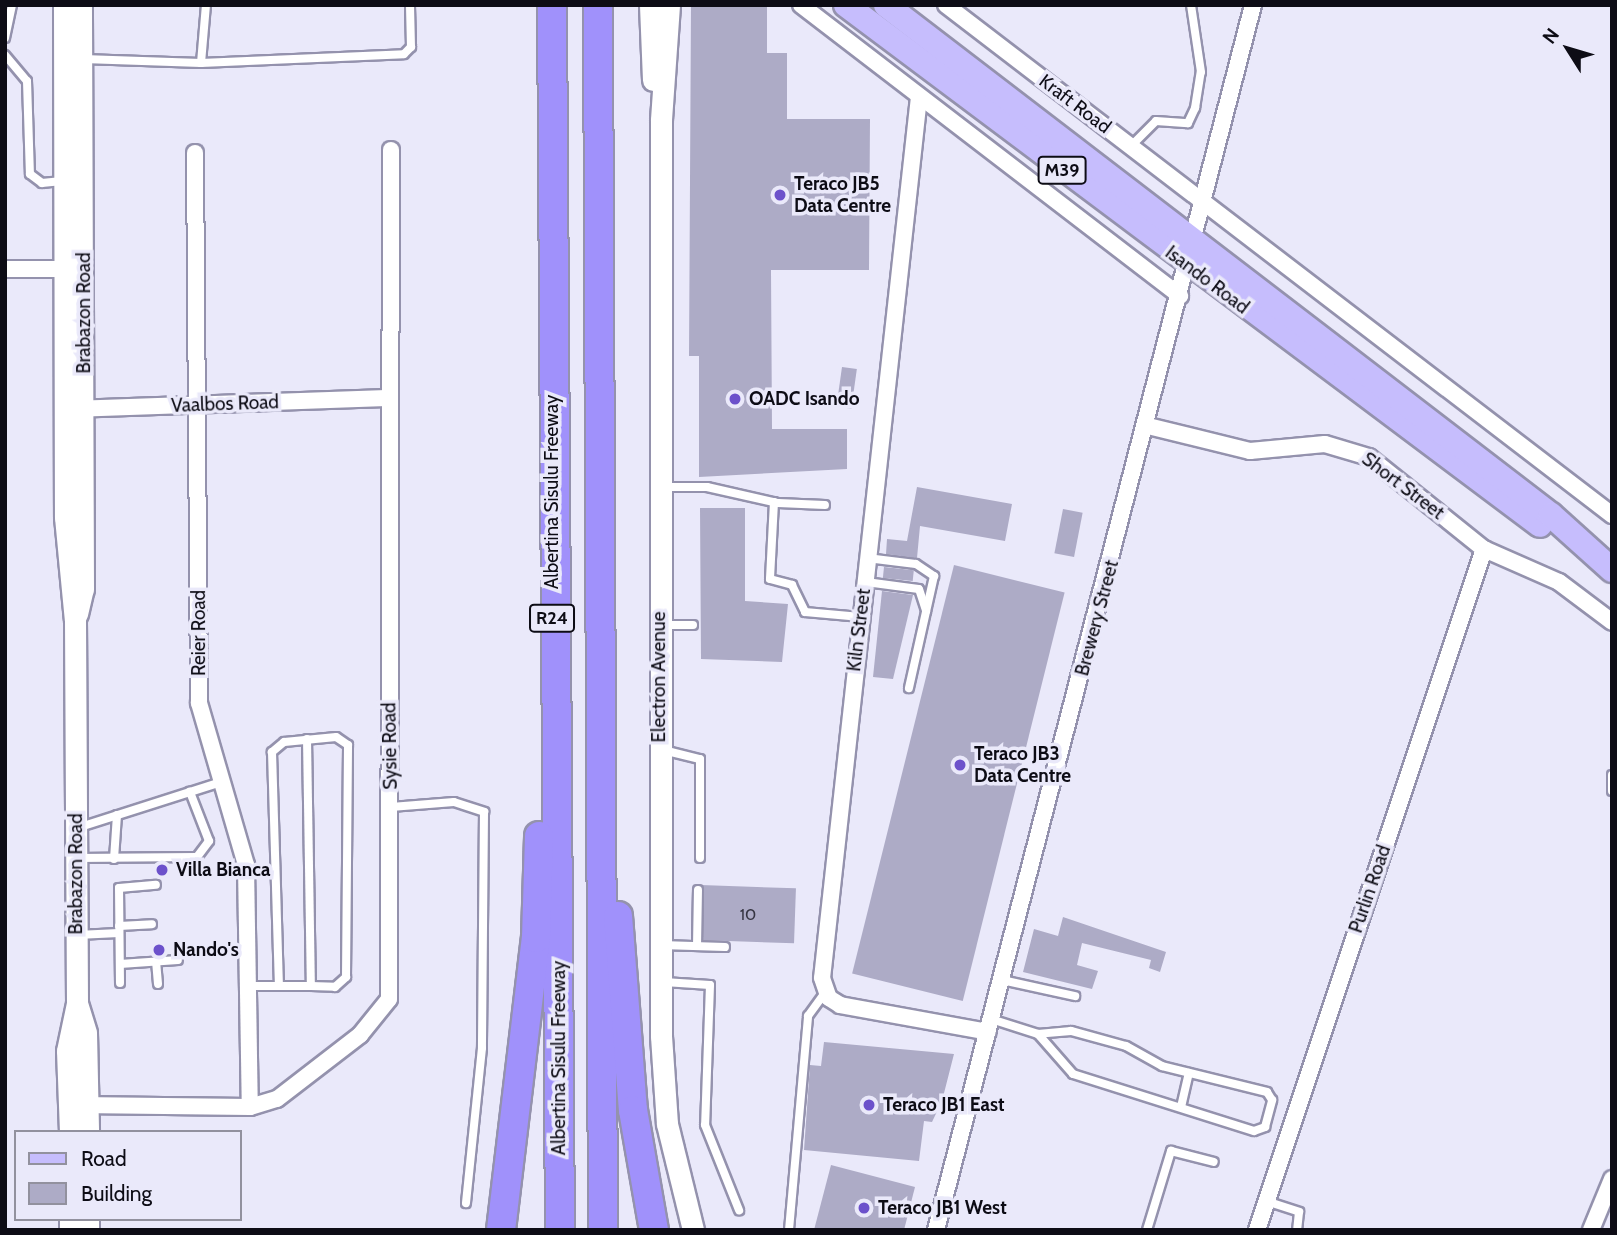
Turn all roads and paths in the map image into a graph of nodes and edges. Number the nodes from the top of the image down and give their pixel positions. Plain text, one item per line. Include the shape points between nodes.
1 (12, 5) edge
2 (64, 5) edge
3 (81, 5) edge
4 (205, 5) edge
5 (410, 5) edge
6 (552, 5) edge
7 (598, 5) edge
8 (650, 5) edge
9 (668, 5) edge
10 (801, 5) edge
11 (846, 5) edge
12 (886, 5) edge
13 (946, 5) edge
14 (1191, 5) edge
15 (1253, 5) edge
16 (5, 38) edge
17 (5, 55) edge
18 (80, 59) junction
19 (201, 63) junction
20 (919, 97) junction
21 (661, 120) junction
22 (1131, 146) junction
23 (391, 150) dead end
24 (195, 153) dead end
25 (69, 184) junction
26 (1203, 202) junction
27 (1194, 243) junction
28 (1188, 267) junction
29 (5, 269) edge
30 (62, 269) junction
31 (84, 269) junction
32 (1180, 296) junction
33 (386, 398) junction
34 (196, 405) junction
35 (74, 409) junction
36 (1148, 426) junction
37 (661, 487) junction
38 (774, 502) junction
39 (825, 505) dead end
40 (1612, 515) edge
41 (1576, 543) junction
42 (1484, 549) junction
43 (867, 558) junction
44 (1612, 570) edge
45 (865, 582) junction
46 (927, 614) junction
47 (861, 617) junction
48 (1612, 622) edge
49 (659, 625) junction
50 (694, 625) dead end
51 (909, 688) dead end
52 (552, 716) junction
53 (307, 739) junction
54 (660, 750) junction
55 (1612, 775) edge
56 (221, 782) junction
57 (602, 791) junction
58 (1612, 791) edge
59 (190, 792) junction
60 (391, 807) junction
61 (117, 815) junction
62 (76, 828) junction
63 (76, 858) junction
64 (700, 858) dead end
65 (114, 859) junction
66 (156, 886) dead end
67 (698, 890) dead end
68 (152, 924) dead end
69 (119, 929) junction
70 (77, 935) junction
71 (661, 946) junction
72 (697, 946) junction
73 (725, 947) dead end
74 (178, 960) dead end
75 (156, 961) junction
76 (120, 964) junction
77 (1002, 980) junction
78 (661, 982) junction
79 (120, 983) dead end
80 (158, 984) dead end
81 (251, 986) junction
82 (279, 986) junction
83 (311, 986) junction
84 (825, 993) junction
85 (1075, 996) dead end
86 (989, 1026) junction
87 (1038, 1034) junction
88 (1189, 1073) junction
89 (79, 1105) junction
90 (250, 1107) junction
91 (1181, 1107) junction
92 (71, 1130) edge
93 (87, 1130) edge
94 (1213, 1162) dead end
95 (1612, 1179) edge
96 (685, 1193) junction
97 (1266, 1201) junction
98 (466, 1203) dead end
99 (739, 1210) dead end
100 (501, 1230) edge
101 (560, 1230) edge
102 (603, 1230) edge
103 (654, 1230) edge
104 (693, 1230) edge
105 (706, 1230) edge
106 (789, 1230) edge
107 (936, 1230) edge
108 (1147, 1230) edge
109 (1256, 1230) edge
110 (1297, 1230) edge
111 (1591, 1230) edge

1 - 16 lane
2 - 25 main road, Brabazon Road
3 - 18 main road, Brabazon Road
4 - 19 lane
5 - 19 lane via 411,47 404,54
6 - 52 highway, Albertina Sisulu Freeway / R24
7 - 57 highway, R24
8 - 21 main road, Electron Avenue
9 - 21 main road, Electron Avenue
10 - 20 street
11 - 28 main road, Isando Road / M39
12 - 27 main road, Isando Road / M39
13 - 22 street, Kraft Road
14 - 22 lane via 1201,72 1195,108 1188,123 1156,121
15 - 26 street, Brewery Street
17 - 25 lane via 27,81 30,174 42,183
18 - 19 lane
18 - 25 main road, Brabazon Road
20 - 32 street
20 - 43 street, Kiln Street
21 - 37 main road, Electron Avenue
22 - 26 street, Kraft Road
23 - 33 street, Sysie Road
24 - 34 street, Reier Road
25 - 30 main road, Brabazon Road
25 - 31 main road, Brabazon Road
26 - 27 street, Brewery Street
26 - 40 street
27 - 28 street, Brewery Street
27 - 41 main road, Isando Road / M39 via 1551,515
28 - 32 street, Brewery Street
28 - 41 main road, Isando Road / M39 via 1463,472
29 - 30 street
30 - 31 street
30 - 35 main road, Brabazon Road
31 - 35 main road, Brabazon Road
32 - 36 street, Brewery Street
33 - 34 street, Vaalbos Road
33 - 60 street, Sysie Road
34 - 35 street, Vaalbos Road
34 - 56 street, Reier Road via 199,704
35 - 62 main road, Brabazon Road via 67,575 75,620
36 - 42 street, Short Street via 1250,451 1344,447 1369,457
36 - 77 street, Brewery Street
37 - 38 lane via 706,487
37 - 49 main road, Electron Avenue
38 - 39 lane
38 - 47 lane via 770,579 792,585 804,612
41 - 44 main road, Isando Road / M39
42 - 48 street via 1559,582
42 - 97 street, Purlin Road
43 - 45 street, Kiln Street
43 - 46 lane via 931,571
45 - 46 lane via 919,589
45 - 47 street, Kiln Street
46 - 51 lane
47 - 84 street, Kiln Street via 821,969
49 - 50 lane
49 - 54 main road, Electron Avenue
52 - 100 highway via 542,753 536,937
52 - 101 highway, Albertina Sisulu Freeway / R24
53 - 82 lane via 284,742 272,752
53 - 83 lane
53 - 83 lane via 336,737 348,745 346,977 335,987
54 - 64 lane via 700,759
54 - 71 main road, Electron Avenue
55 - 58 lane
56 - 59 lane
56 - 81 street, Reier Road via 246,864
57 - 102 highway, R24
57 - 103 highway via 636,1143
59 - 61 lane
59 - 65 lane via 208,831 203,852 187,862
60 - 90 street, Sysie Road via 386,1007 304,1083
60 - 98 lane via 454,802 484,812 482,1048
61 - 62 lane
61 - 65 lane
62 - 63 main road, Brabazon Road
63 - 65 lane
63 - 70 main road, Brabazon Road
66 - 69 lane via 121,886
67 - 72 lane
68 - 69 lane
69 - 70 lane
69 - 76 lane
70 - 89 main road, Brabazon Road via 77,1003 86,1033
71 - 72 lane
71 - 78 main road, Electron Avenue
72 - 73 lane
74 - 75 lane
75 - 76 lane
75 - 80 lane
76 - 79 lane
77 - 85 lane
77 - 86 street, Brewery Street
78 - 96 main road, Electron Avenue via 665,1108
78 - 99 lane via 710,985 705,1125
81 - 82 lane
81 - 90 street, Reier Road
82 - 83 lane
84 - 86 street via 848,1007
84 - 106 lane via 808,1016
86 - 87 lane
86 - 107 street, Brewery Street
87 - 88 lane via 1082,1034
87 - 91 lane via 1072,1073
88 - 91 lane
88 - 91 lane via 1267,1092 1272,1103 1258,1132
89 - 90 street, Sysie Road
89 - 92 main road, Brabazon Road
89 - 93 main road, Brabazon Road
94 - 108 lane via 1171,1151
95 - 111 street
96 - 104 main road, Electron Avenue
96 - 105 main road
97 - 109 street, Purlin Road
97 - 110 lane via 1299,1212

